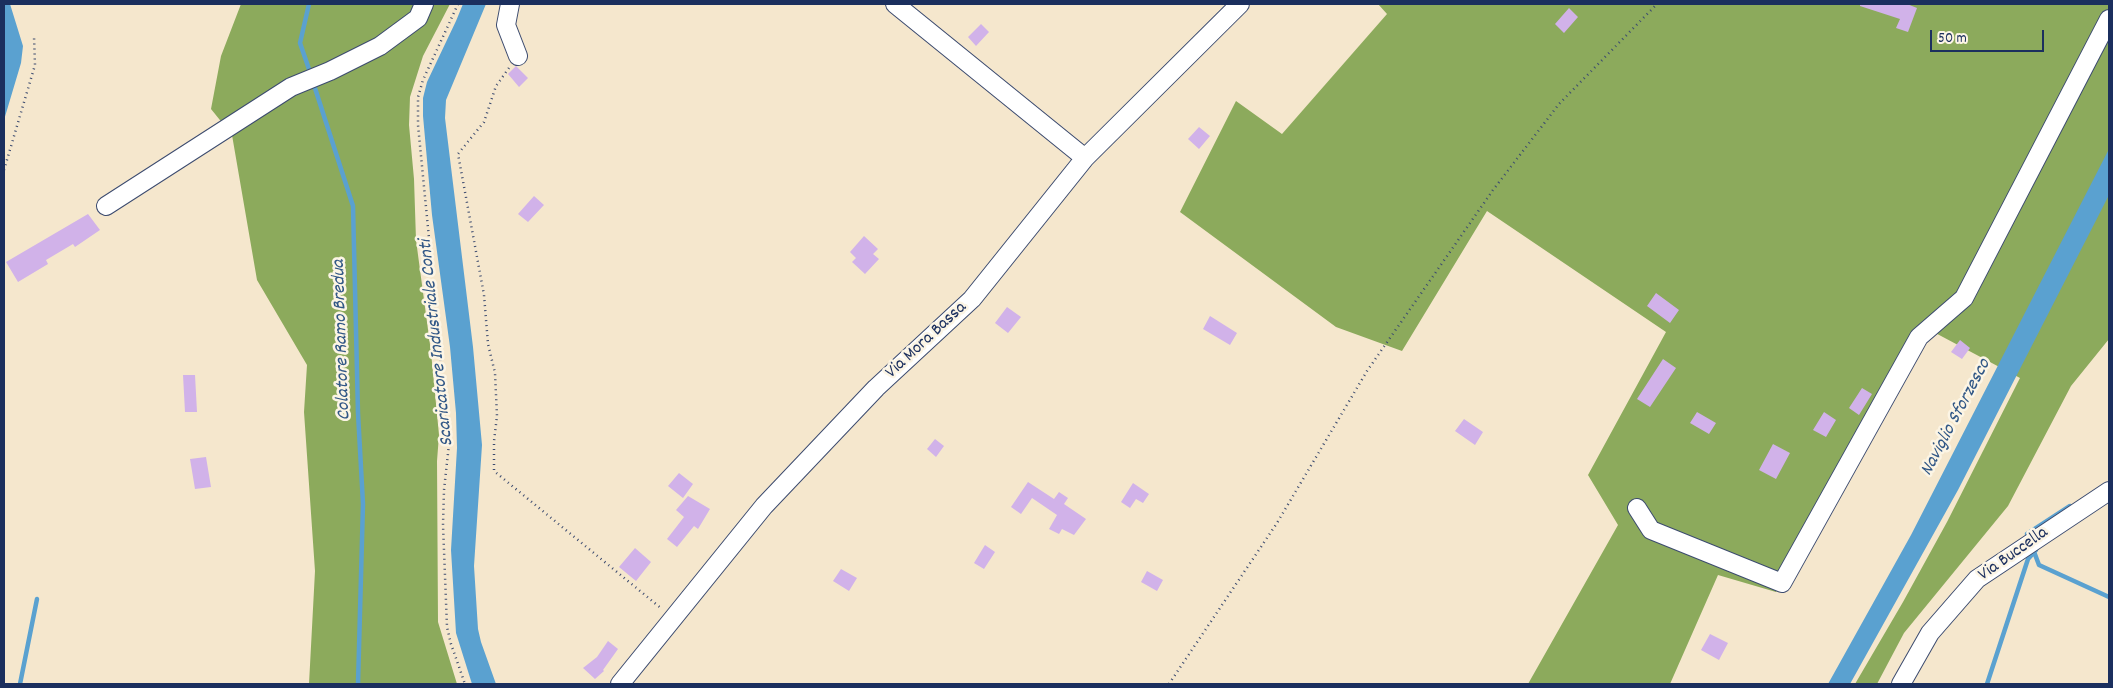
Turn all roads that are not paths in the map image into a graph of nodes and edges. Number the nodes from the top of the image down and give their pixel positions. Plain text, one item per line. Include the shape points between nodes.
1 (424, 4) edge
2 (510, 4) edge
3 (895, 4) edge
4 (1240, 4) edge
5 (2109, 19) edge
6 (518, 56) road end
7 (1086, 158) junction
8 (106, 206) dead end
9 (2109, 491) edge
10 (1637, 508) dead end
11 (620, 684) edge
12 (1901, 684) edge

1 - 8 street via 418,18 380,46 291,87
2 - 6 street via 506,25
3 - 7 street
4 - 7 street, Via Mora Bassa
5 - 10 street via 1964,298 1919,337 1782,583 1650,530
7 - 11 street, Via Mora Bassa via 972,298 876,388 764,506
9 - 12 street, Via Buccella via 1977,579 1930,633

